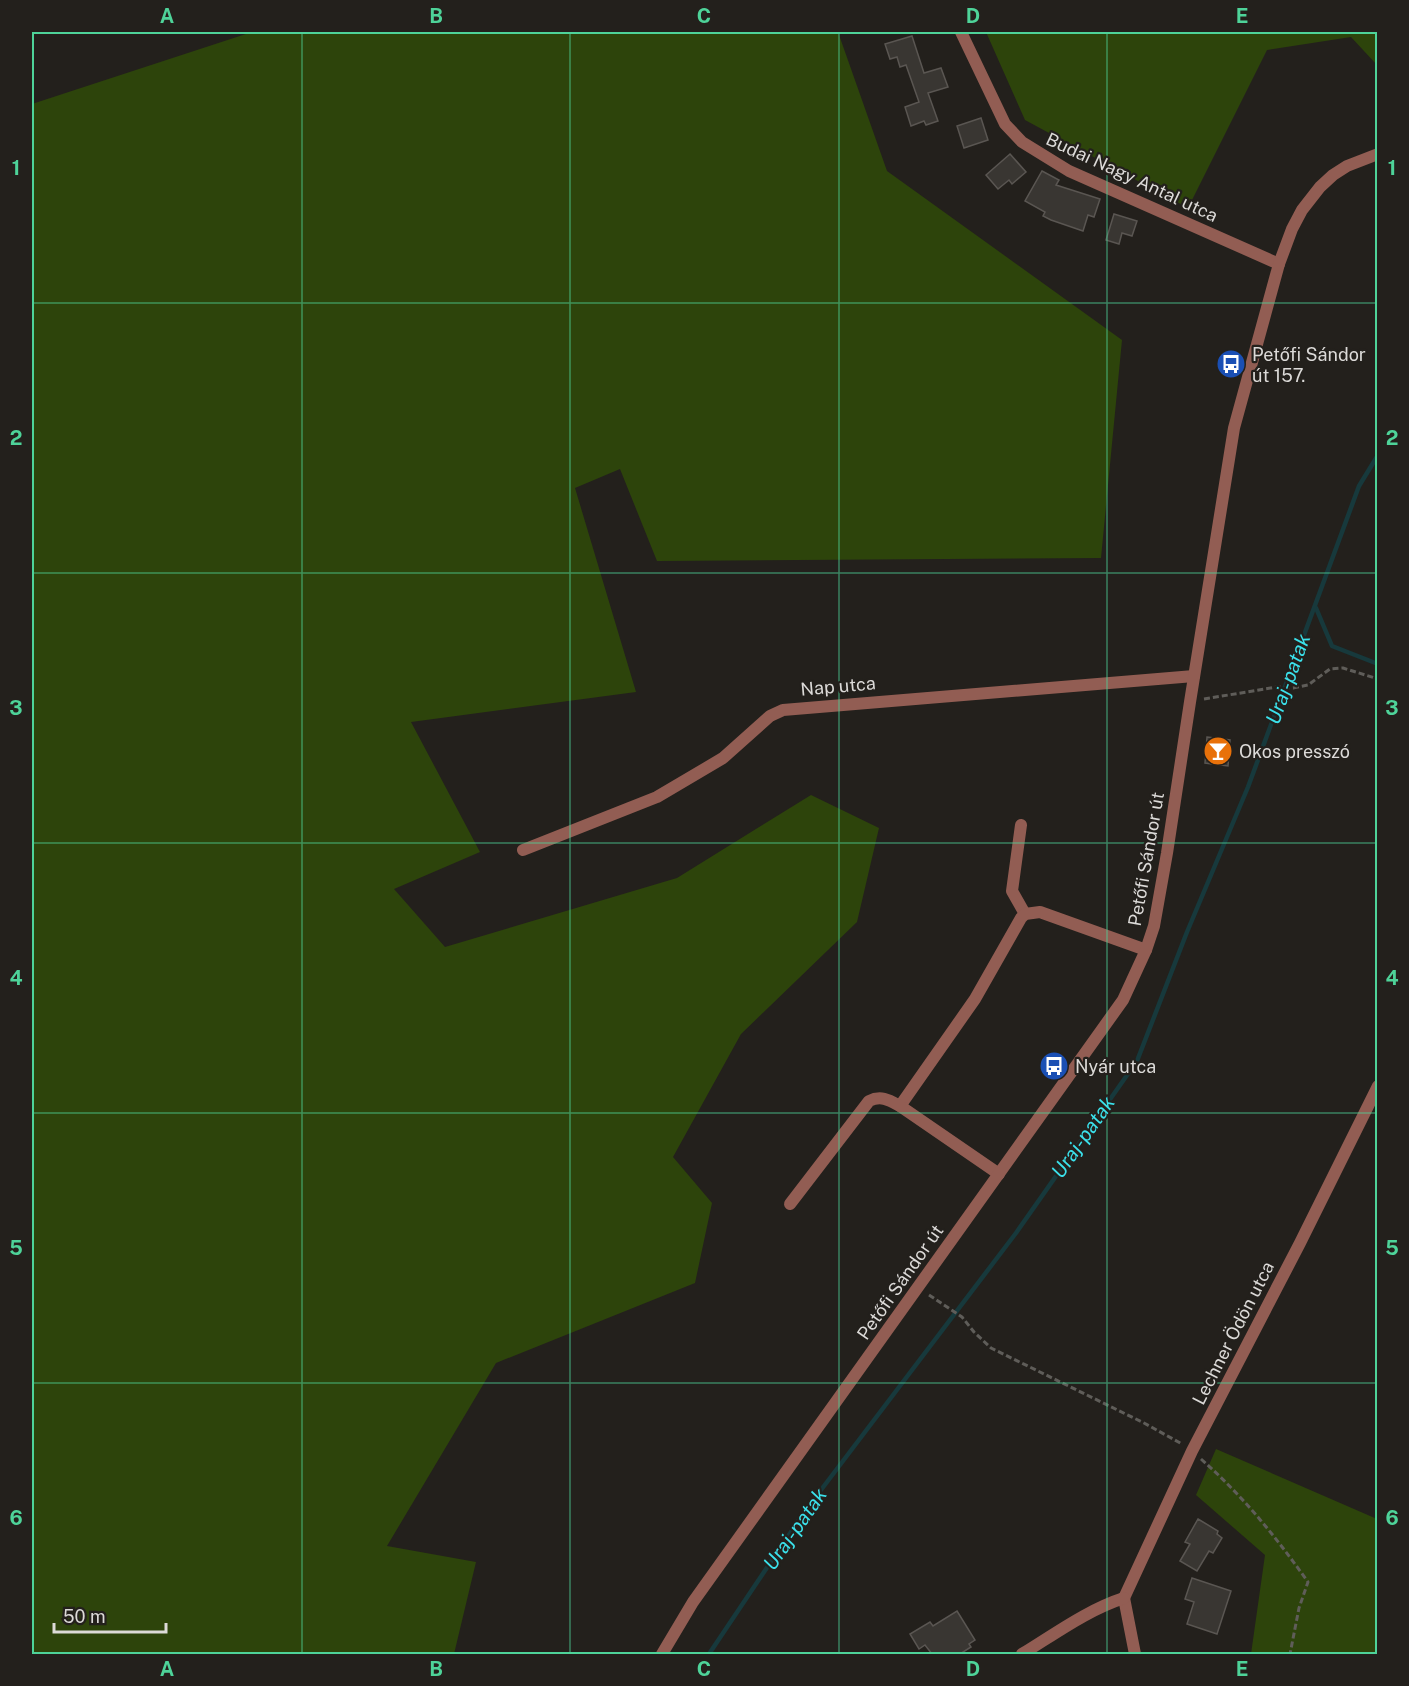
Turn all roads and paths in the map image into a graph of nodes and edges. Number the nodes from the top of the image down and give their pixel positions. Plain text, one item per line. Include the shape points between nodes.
1 (961, 32) edge
2 (1377, 154) edge
3 (1279, 264) junction
4 (1194, 676) junction
5 (1377, 679) edge
6 (1190, 702) junction
7 (1021, 825) dead end
8 (524, 850) dead end
9 (1025, 914) junction
10 (1146, 950) junction
11 (1377, 1086) edge
12 (900, 1106) junction
13 (999, 1174) junction
14 (790, 1204) dead end
15 (919, 1288) junction
16 (1192, 1451) junction
17 (1124, 1598) junction
18 (662, 1654) edge
19 (1022, 1654) edge
20 (1135, 1654) edge
21 (1290, 1654) edge

1 - 3 street, Budai Nagy Antal utca via 1005,124 1022,142 1069,171
2 - 3 street, Petőfi Sándor út via 1347,166 1320,187 1302,210
3 - 4 street, Petőfi Sándor út via 1234,428
4 - 6 street, Petőfi Sándor út
4 - 8 street, Nap utca via 783,710 770,716 723,758 657,797
5 - 6 path via 1343,668 1330,669 1308,685
6 - 10 street, Petőfi Sándor út via 1166,864
7 - 9 street via 1012,891
9 - 10 street via 1040,912
9 - 12 street via 975,999
10 - 13 street, Petőfi Sándor út via 1123,1000
11 - 16 street, Lechner Ödön utca
12 - 13 street
12 - 14 street via 883,1097 869,1101
13 - 15 street, Petőfi Sándor út
15 - 16 path via 962,1317 991,1348 1144,1423
15 - 18 street, Petőfi Sándor út via 693,1602
16 - 17 street, Lechner Ödön utca
16 - 21 path via 1231,1486 1308,1582
17 - 19 street via 1085,1615
17 - 20 street

